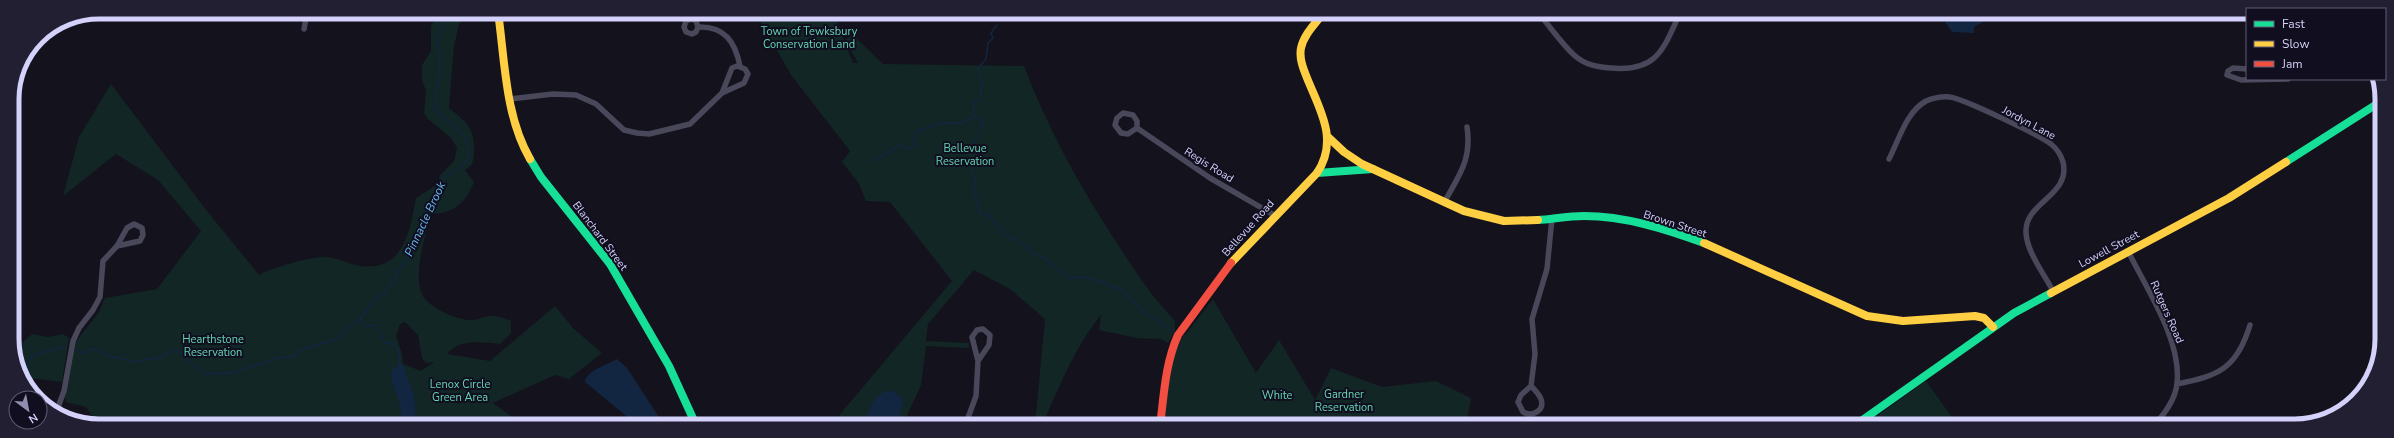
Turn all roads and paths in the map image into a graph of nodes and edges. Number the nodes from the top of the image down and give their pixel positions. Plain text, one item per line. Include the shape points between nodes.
1 (306, 19) edge
2 (499, 19) edge
3 (1319, 19) edge
4 (1544, 19) edge
5 (1677, 19) edge
6 (698, 26) dead end
7 (304, 29) dead end
8 (740, 66) junction
9 (2246, 69) edge
10 (2246, 80) edge
11 (722, 93) junction
12 (510, 99) junction
13 (2375, 105) edge
14 (1467, 127) dead end
15 (1137, 128) junction
16 (1328, 137) junction
17 (1889, 159) dead end
18 (1374, 169) junction
19 (1317, 173) junction
20 (1444, 203) junction
21 (1274, 214) junction
22 (1552, 218) junction
23 (117, 246) junction
24 (2128, 252) junction
25 (2053, 291) junction
26 (2250, 325) dead end
27 (1993, 327) junction
28 (978, 361) junction
29 (2177, 384) junction
30 (1531, 386) junction
31 (59, 408) edge
32 (693, 419) edge
33 (968, 419) edge
34 (1161, 419) edge
35 (1864, 419) edge
36 (2158, 419) edge

1 - 7 street
2 - 12 street, Blanchard Street
3 - 16 street, Bellevue Road via 1302,42 1300,50
4 - 5 street via 1574,55 1585,63 1626,69 1639,68 1660,53
6 - 8 street via 715,28 730,38 737,51
8 - 11 street via 730,71
8 - 11 street via 747,71 746,80
9 - 10 street via 2233,68 2228,70 2227,75 2234,79
11 - 12 street via 690,124 649,134 636,134 624,130 596,104 576,95 559,94
12 - 32 street, Blanchard Street via 521,143 541,177 610,264 669,366
13 - 24 street, Lowell Street via 2236,194
14 - 20 street via 1470,146 1468,158
15 - 15 street, Regis Road via 1128,134 1121,133 1115,125 1117,118 1123,113 1133,115 1137,121
15 - 21 street, Regis Road via 1210,178
16 - 18 street, Brown Street via 1346,154
16 - 19 street, Bellevue Road via 1326,161
17 - 25 street, Jordyn Lane via 1914,111 1926,101 1944,97 1967,103 2053,146 2063,162 2062,179 2056,190 2030,214 2026,230 2028,244
18 - 19 street
18 - 20 street, Brown Street
19 - 21 street, Bellevue Road
20 - 22 street, Brown Street via 1468,213 1506,221
21 - 34 street, Bellevue Road via 1237,254 1170,348
22 - 27 street, Brown Street via 1584,216 1663,229 1798,284 1837,306 1880,320 1912,322 1975,316 1984,318
22 - 30 street via 1547,269 1532,318 1535,354
23 - 23 street via 129,226 136,224 142,228 143,235 140,241
23 - 31 street via 103,261 99,299 91,314 78,328 73,341
24 - 25 street, Lowell Street
24 - 29 street, Rutgers Road via 2173,346
25 - 27 street, Lowell Street
26 - 29 street via 2241,349 2226,368 2213,375
27 - 35 street, Lowell Street
28 - 28 street via 972,337 977,330 984,330 990,335 990,342
28 - 33 street via 976,396
29 - 36 street, Rutgers Road via 2172,400
30 - 30 street via 1542,401 1537,412 1530,414 1520,409 1518,402 1521,395

